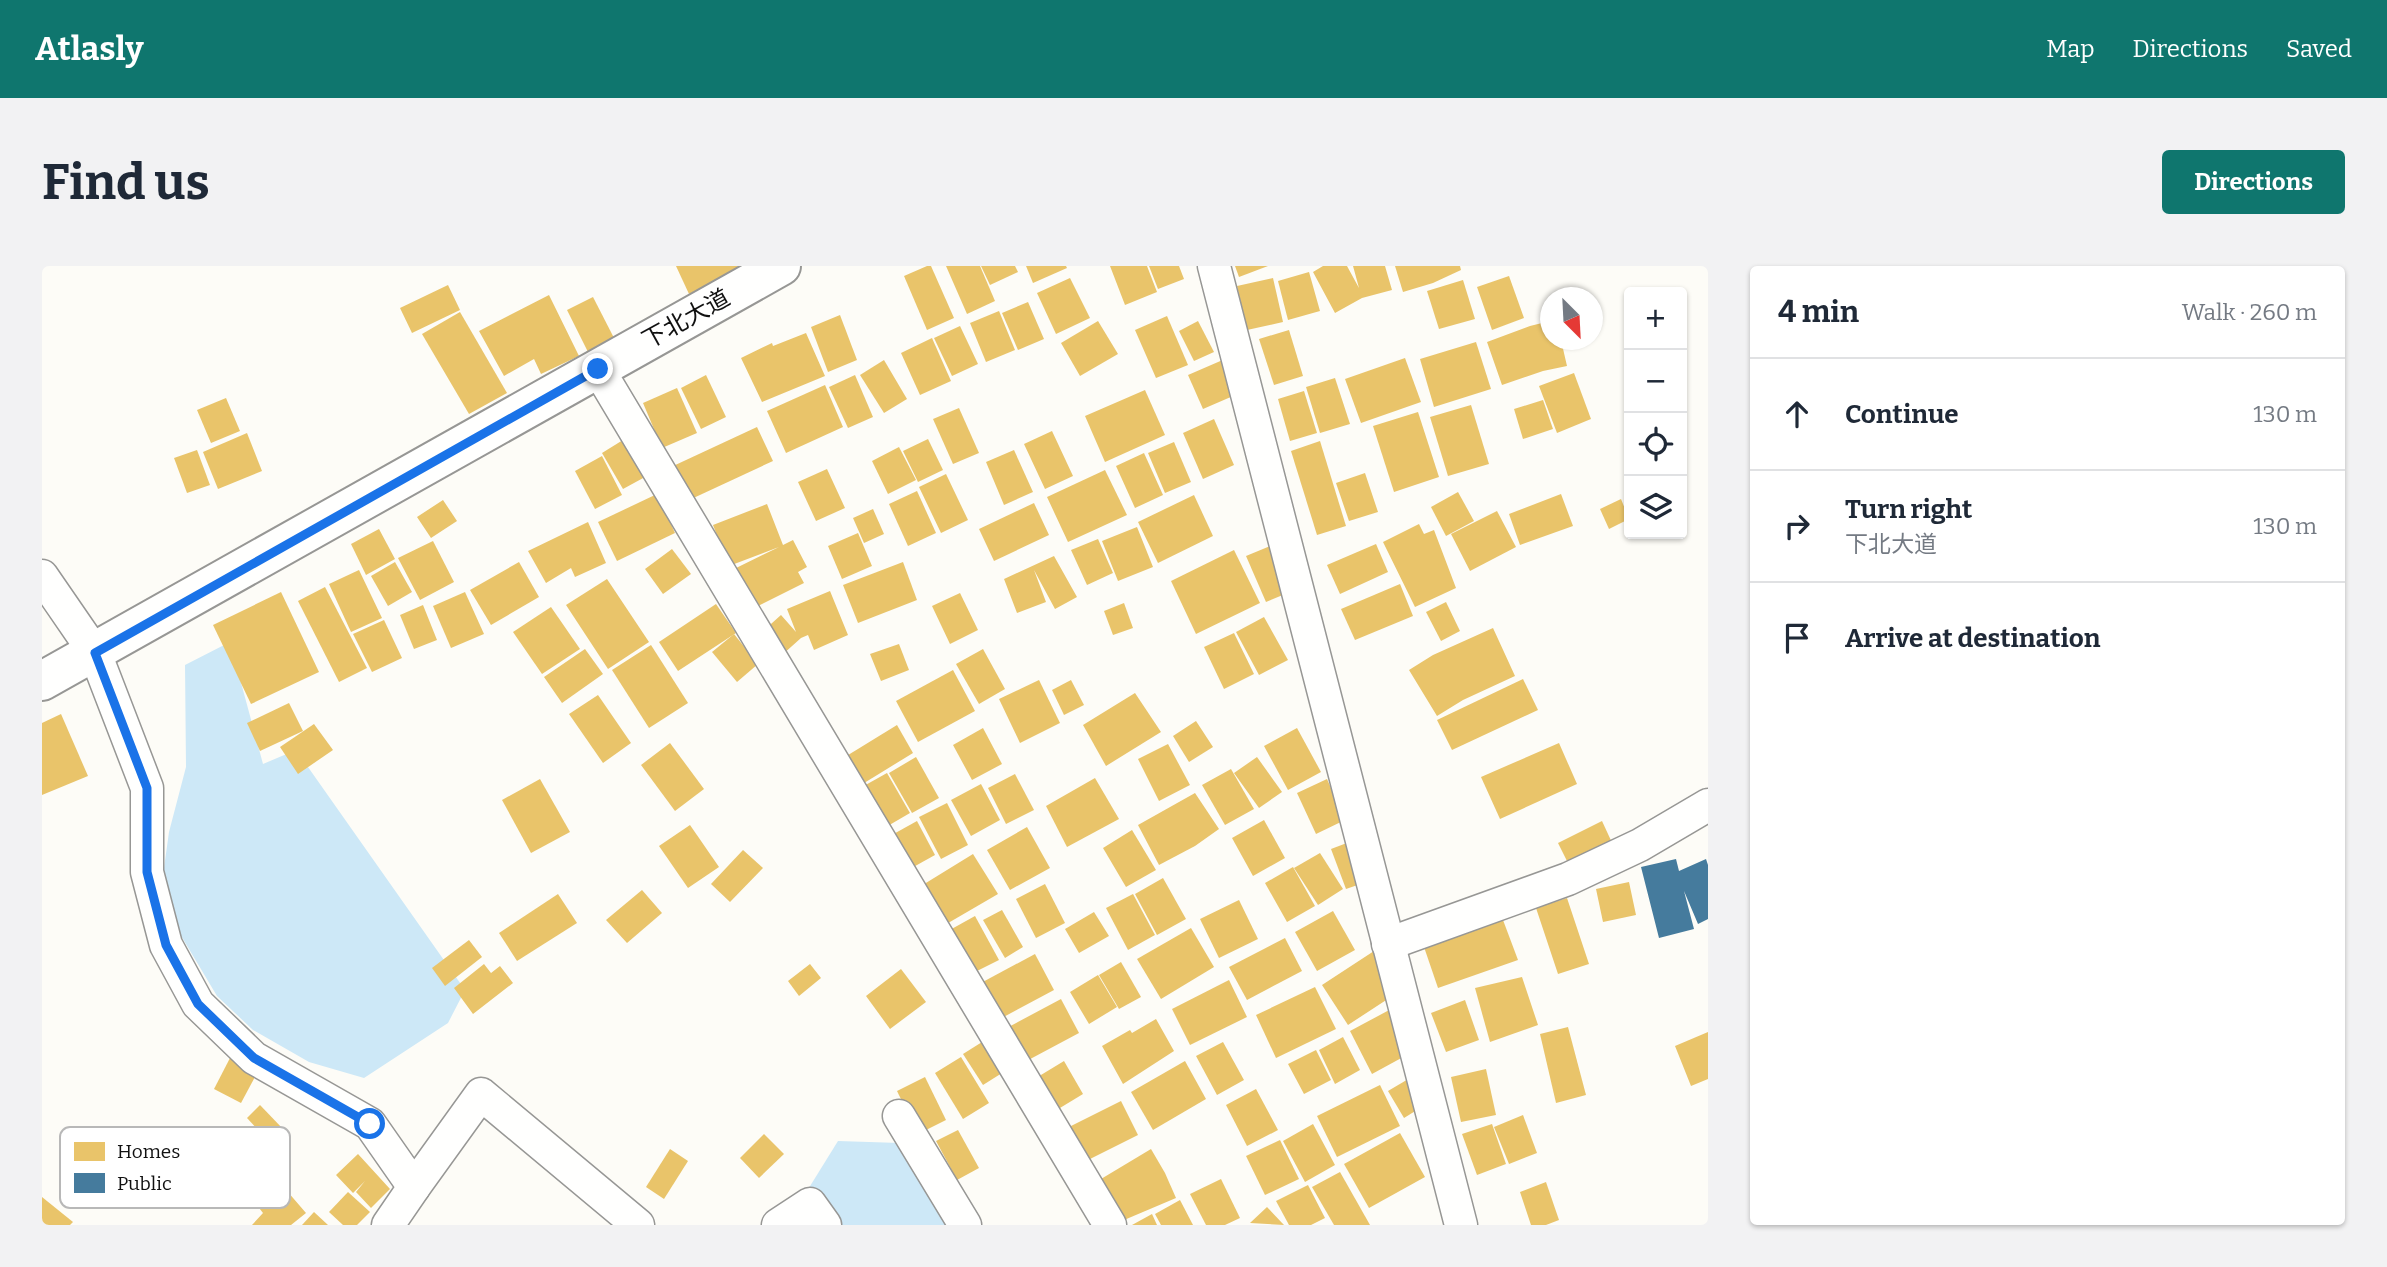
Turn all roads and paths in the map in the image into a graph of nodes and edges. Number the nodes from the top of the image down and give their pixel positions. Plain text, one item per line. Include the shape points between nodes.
1 (781, 266) edge
2 (1214, 266) edge
3 (598, 369) junction
4 (42, 576) edge
5 (95, 653) junction
6 (42, 681) edge
7 (1708, 805) edge
8 (1388, 944) junction
9 (899, 1116) dead end
10 (414, 1186) junction
11 (1453, 1222) edge
12 (388, 1225) edge
13 (638, 1225) edge
14 (778, 1225) edge
15 (825, 1225) edge
16 (965, 1225) edge
17 (1110, 1225) edge

1 - 3 street, 下北大道
2 - 8 street
3 - 5 street, 下北大道
3 - 17 street
4 - 5 street
5 - 6 street, 下北大道
5 - 10 street via 147,788 147,872 166,945 198,1004 254,1058 370,1124
7 - 8 street via 1640,845 1567,879
8 - 11 street
9 - 16 street
10 - 12 street
10 - 13 street via 481,1094
14 - 15 street via 810,1205

